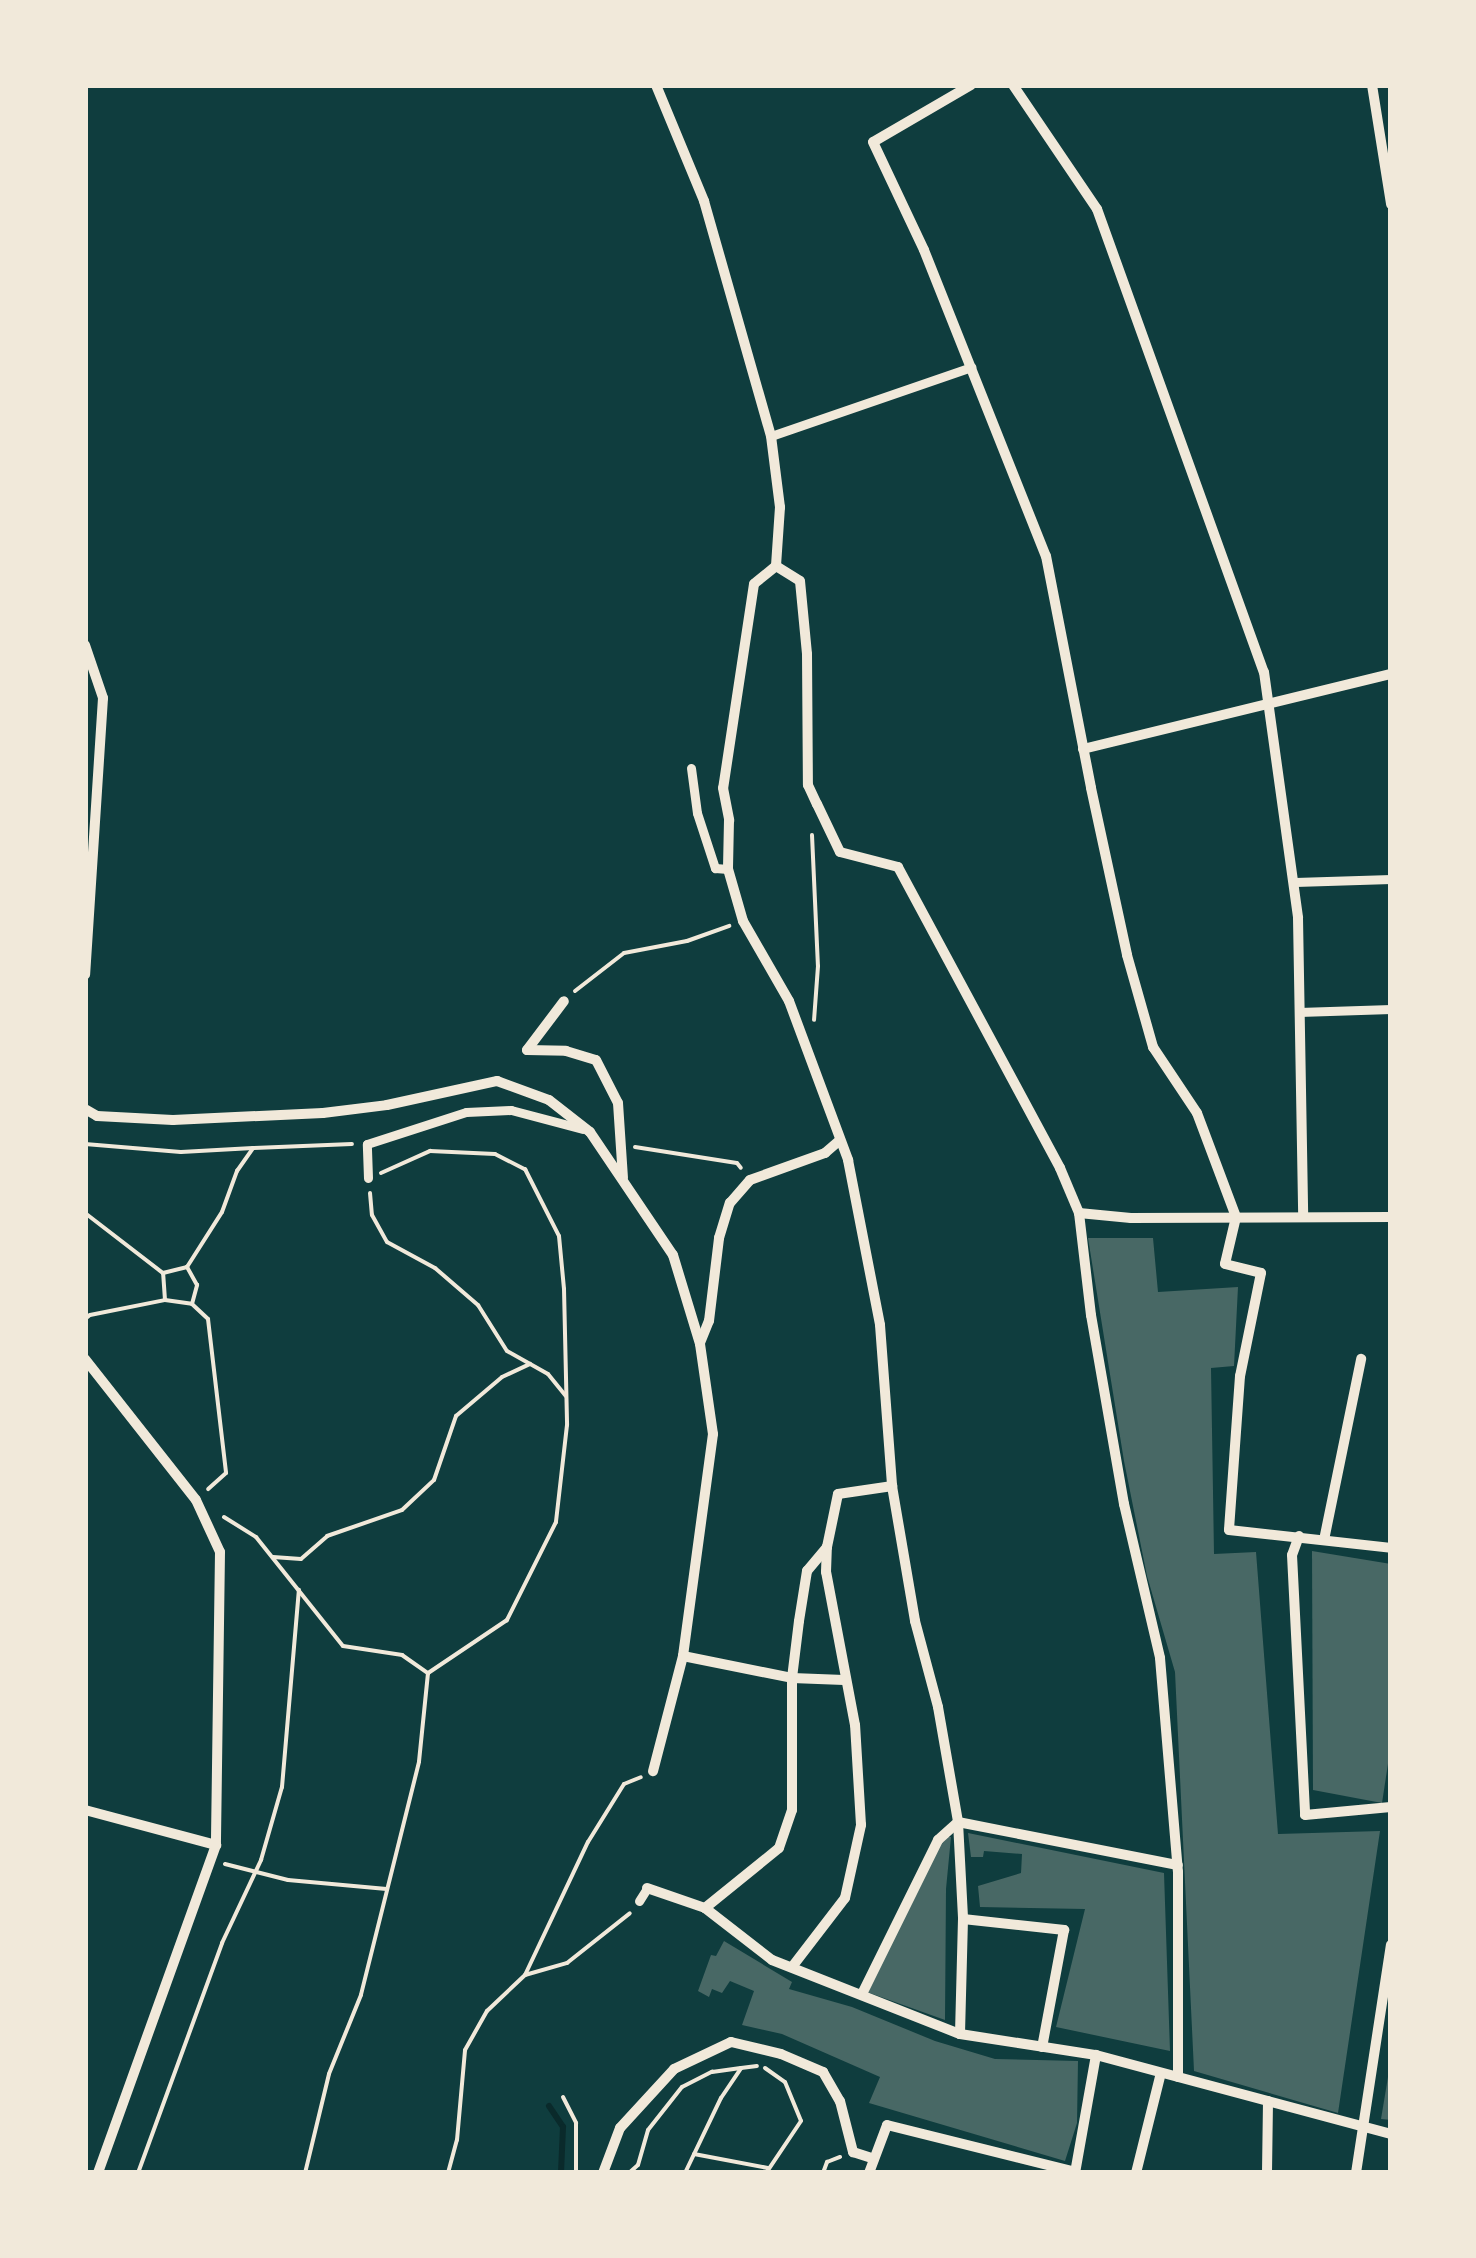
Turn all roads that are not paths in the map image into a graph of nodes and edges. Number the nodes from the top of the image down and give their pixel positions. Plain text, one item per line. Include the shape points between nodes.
1 (656, 85) edge
2 (971, 85) edge
3 (1012, 85) edge
4 (1372, 85) edge
5 (1387, 150) edge
6 (1391, 204) edge
7 (971, 367) junction
8 (772, 436) junction
9 (776, 566) junction
10 (85, 645) edge
11 (1391, 674) edge
12 (1272, 706) junction
13 (1083, 748) junction
14 (691, 768) dead end
15 (89, 864) edge
16 (728, 869) junction
17 (1391, 879) edge
18 (1296, 882) junction
19 (85, 974) edge
20 (564, 1000) road end
21 (1391, 1009) edge
22 (1299, 1012) junction
23 (85, 1109) edge
24 (590, 1132) junction
25 (839, 1140) junction
26 (368, 1178) road end
27 (623, 1178) junction
28 (1080, 1212) junction
29 (1302, 1216) junction
30 (1236, 1217) junction
31 (1391, 1217) edge
32 (700, 1344) junction
33 (85, 1359) edge
34 (1361, 1359) dead end
35 (892, 1486) junction
36 (1299, 1536) junction
37 (1324, 1540) junction
38 (826, 1547) junction
39 (1391, 1548) edge
40 (683, 1656) junction
41 (792, 1678) junction
42 (844, 1680) junction
43 (654, 1771) road end
44 (1391, 1807) edge
45 (85, 1810) edge
46 (958, 1822) junction
47 (216, 1845) junction
48 (1178, 1865) junction
49 (647, 1888) joint
50 (638, 1902) road end
51 (705, 1908) junction
52 (963, 1919) junction
53 (1391, 1945) edge
54 (792, 1967) junction
55 (862, 1994) junction
56 (960, 2034) junction
57 (1042, 2047) junction
58 (1096, 2056) junction
59 (1160, 2072) junction
60 (1178, 2077) junction
61 (1268, 2101) junction
62 (1363, 2126) junction
63 (1391, 2134) edge
64 (874, 2159) junction
65 (1075, 2172) edge
66 (98, 2173) edge
67 (603, 2173) edge
68 (869, 2173) edge
69 (1136, 2173) edge
70 (1266, 2173) edge
71 (1356, 2173) edge

1 - 8 street via 704,202
2 - 7 street via 873,142
3 - 12 street via 1098,209 1228,563
4 - 5 street
5 - 6 street
7 - 8 street
7 - 13 street via 1046,556
8 - 9 street via 780,507
9 - 16 street via 754,584 723,788
9 - 28 street via 800,581 808,785 840,852 898,867
10 - 15 street via 102,698
11 - 12 street
12 - 13 street
12 - 18 street
13 - 30 street via 1153,1047 1196,1113
14 - 16 street via 715,868
15 - 19 street
16 - 25 street via 743,921 789,1001
17 - 18 street
18 - 22 street
20 - 27 street via 527,1050 596,1060 618,1103
21 - 22 street
22 - 29 street
23 - 24 street via 97,1116 173,1120 324,1114 497,1081 549,1100
24 - 26 street via 511,1110 466,1112 367,1144
24 - 27 street
25 - 32 street via 825,1153 750,1180 730,1204
25 - 35 street via 880,1325
27 - 32 street via 673,1255
28 - 30 street
28 - 48 street via 1124,1504 1160,1658
29 - 30 street
29 - 31 street
30 - 36 street via 1225,1264 1260,1273 1240,1376 1229,1530
32 - 40 street via 713,1434
33 - 47 street via 196,1500 220,1552
34 - 37 street
35 - 38 street via 838,1494
35 - 46 street
36 - 37 street
36 - 44 street via 1292,1555 1305,1815
37 - 39 street
38 - 41 street via 807,1571
38 - 42 street
40 - 41 street
40 - 43 street
41 - 42 street
41 - 51 street via 792,1810 779,1848
42 - 54 street via 855,1725 861,1825 845,1898
45 - 47 street
46 - 48 street
46 - 52 street
46 - 55 street via 938,1840
47 - 66 street
48 - 60 street
49 - 50 street
49 - 51 street
51 - 54 street via 772,1960
52 - 56 street
52 - 57 street via 1064,1930
53 - 62 street
54 - 55 street
55 - 56 street
56 - 57 street
57 - 58 street
58 - 59 street
58 - 65 street
59 - 60 street
59 - 69 street
60 - 61 street
61 - 62 street
61 - 70 street
62 - 63 street
62 - 71 street
64 - 65 street via 887,2126
64 - 67 street via 853,2152 840,2101 823,2072 732,2042 674,2069 620,2128
64 - 68 street

